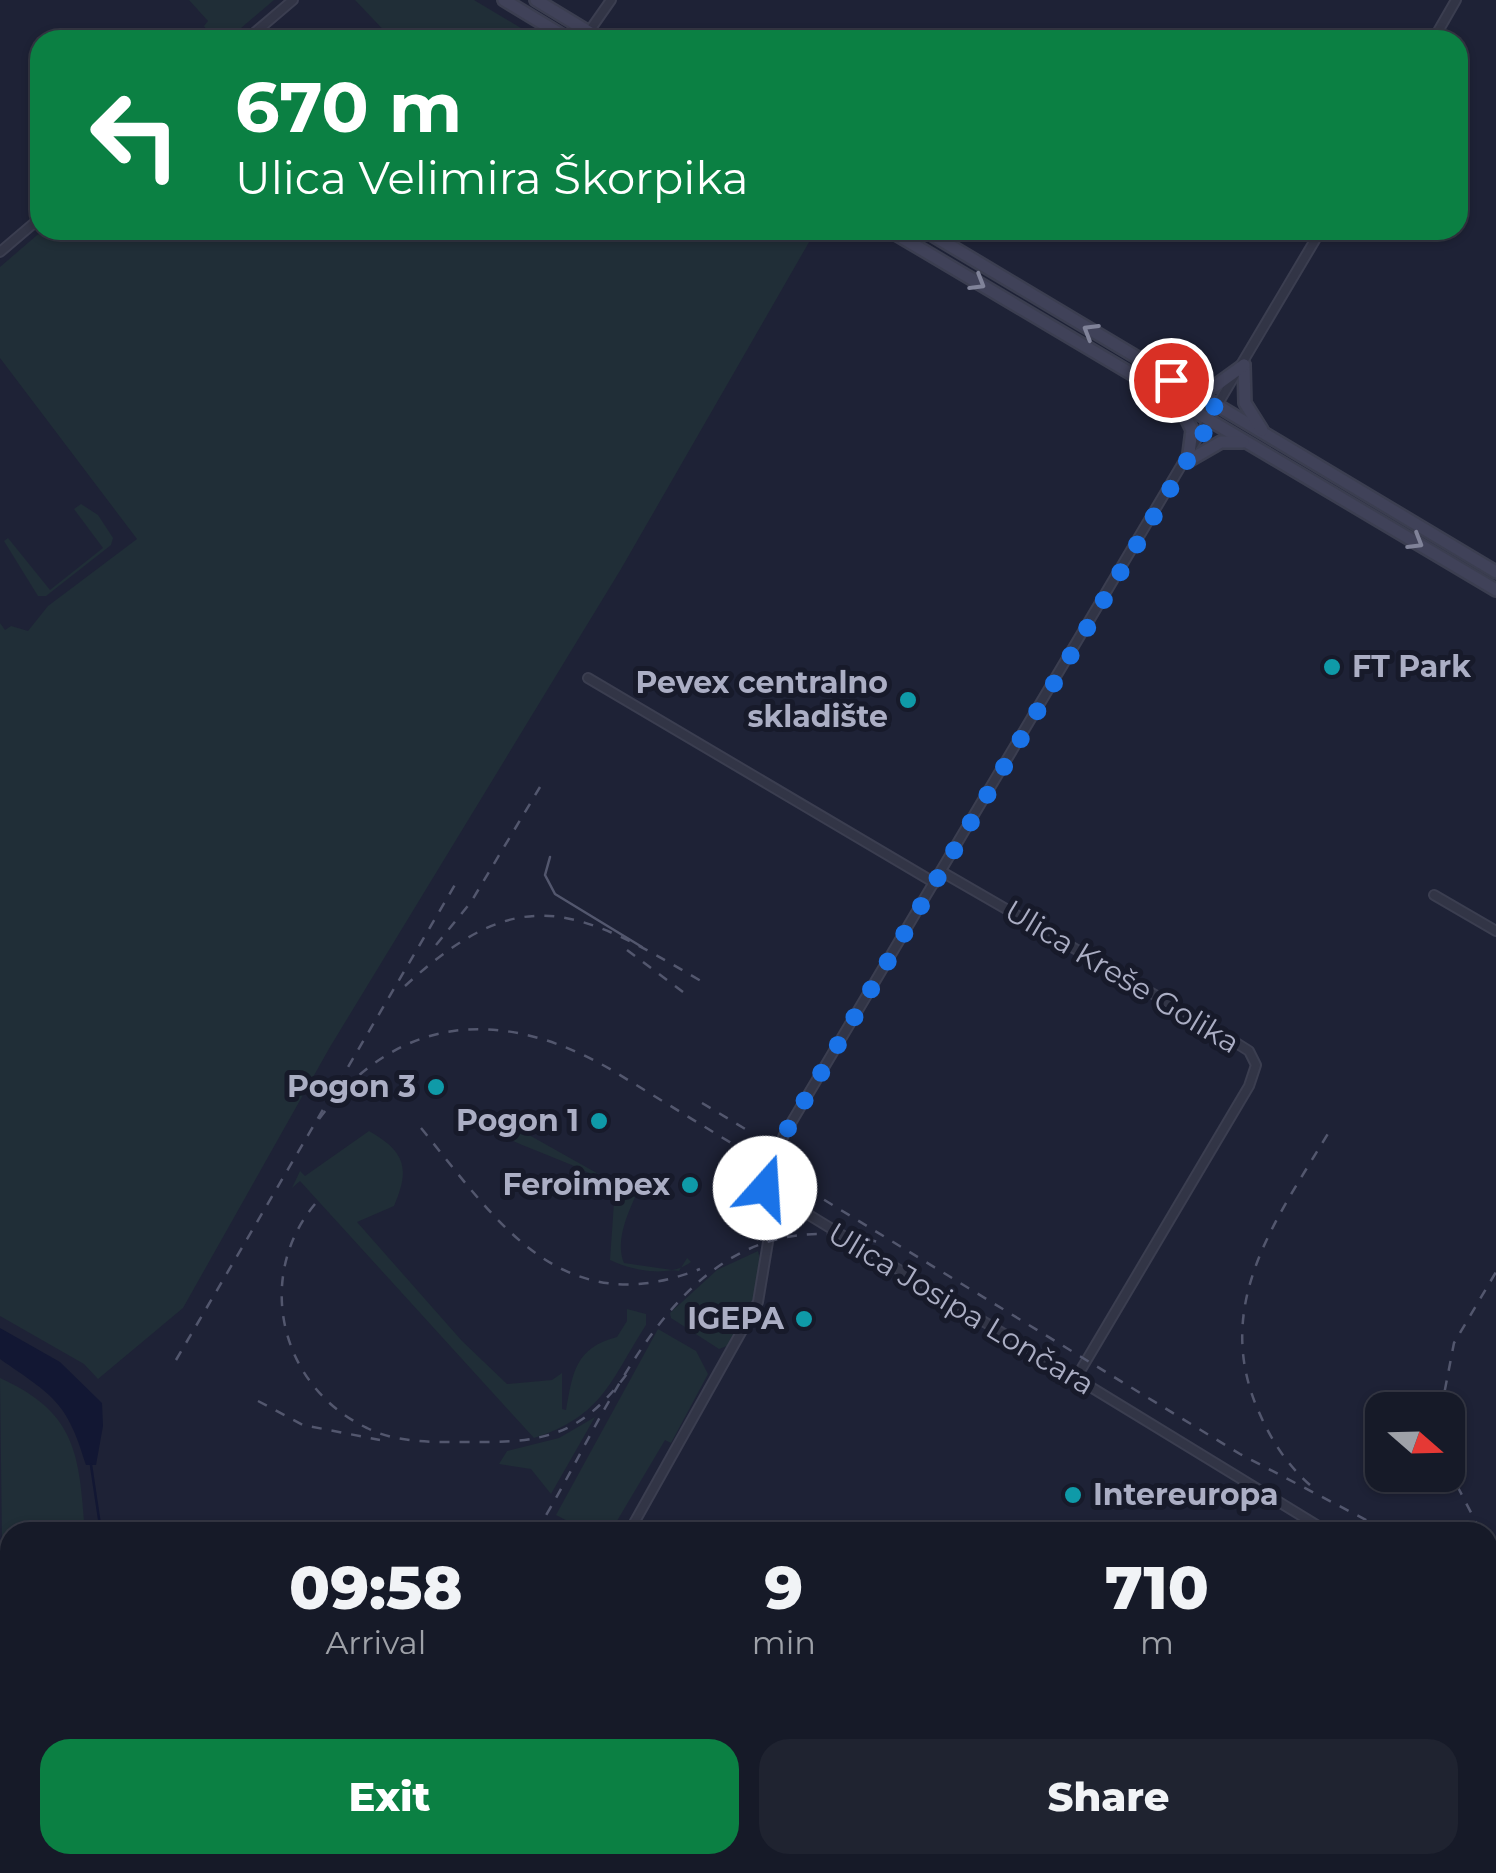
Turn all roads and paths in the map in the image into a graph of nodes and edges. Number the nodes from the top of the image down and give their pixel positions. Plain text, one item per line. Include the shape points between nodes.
1 (293, 0) edge
2 (504, 0) edge
3 (536, 0) edge
4 (611, 0) edge
5 (1456, 0) edge
6 (258, 30) edge
7 (554, 30) edge
8 (577, 30) edge
9 (589, 30) edge
10 (1439, 30) edge
11 (30, 226) edge
12 (906, 240) edge
13 (940, 240) edge
14 (1315, 240) edge
15 (0, 252) edge
16 (1244, 365) junction
17 (1194, 394) junction
18 (1175, 398) junction
19 (1215, 414) junction
20 (1273, 442) junction
21 (1252, 443) junction
22 (1188, 460) junction
23 (1496, 572) edge
24 (1496, 590) edge
25 (588, 678) dead end
26 (942, 872) junction
27 (935, 883) junction
28 (1434, 895) dead end
29 (1496, 931) edge
30 (765, 1188) junction
31 (1076, 1378) junction
32 (636, 1522) edge
33 (1312, 1522) edge

1 - 6 street
2 - 7 main road
3 - 8 main road
4 - 9 street
5 - 10 street
11 - 15 street
12 -> 18 main road
17 -> 13 main road
14 - 16 street
16 - 17 main road
16 - 19 street
16 - 20 main road via 1245,403
17 - 19 main road
18 - 19 main road
18 - 22 main road via 1192,430
19 - 20 main road
19 - 21 main road
19 - 22 street
20 - 23 main road
21 - 22 main road via 1220,442
21 -> 24 main road
22 - 26 street
25 - 27 street
26 - 27 street
26 - 31 street, Ulica Kreše Golika via 1249,1051 1256,1064
27 - 30 street via 784,1135
28 - 29 street
30 - 31 street, Ulica Josipa Lončara
30 - 32 street via 768,1242 758,1302
31 - 33 street, Ulica Josipa Lončara

